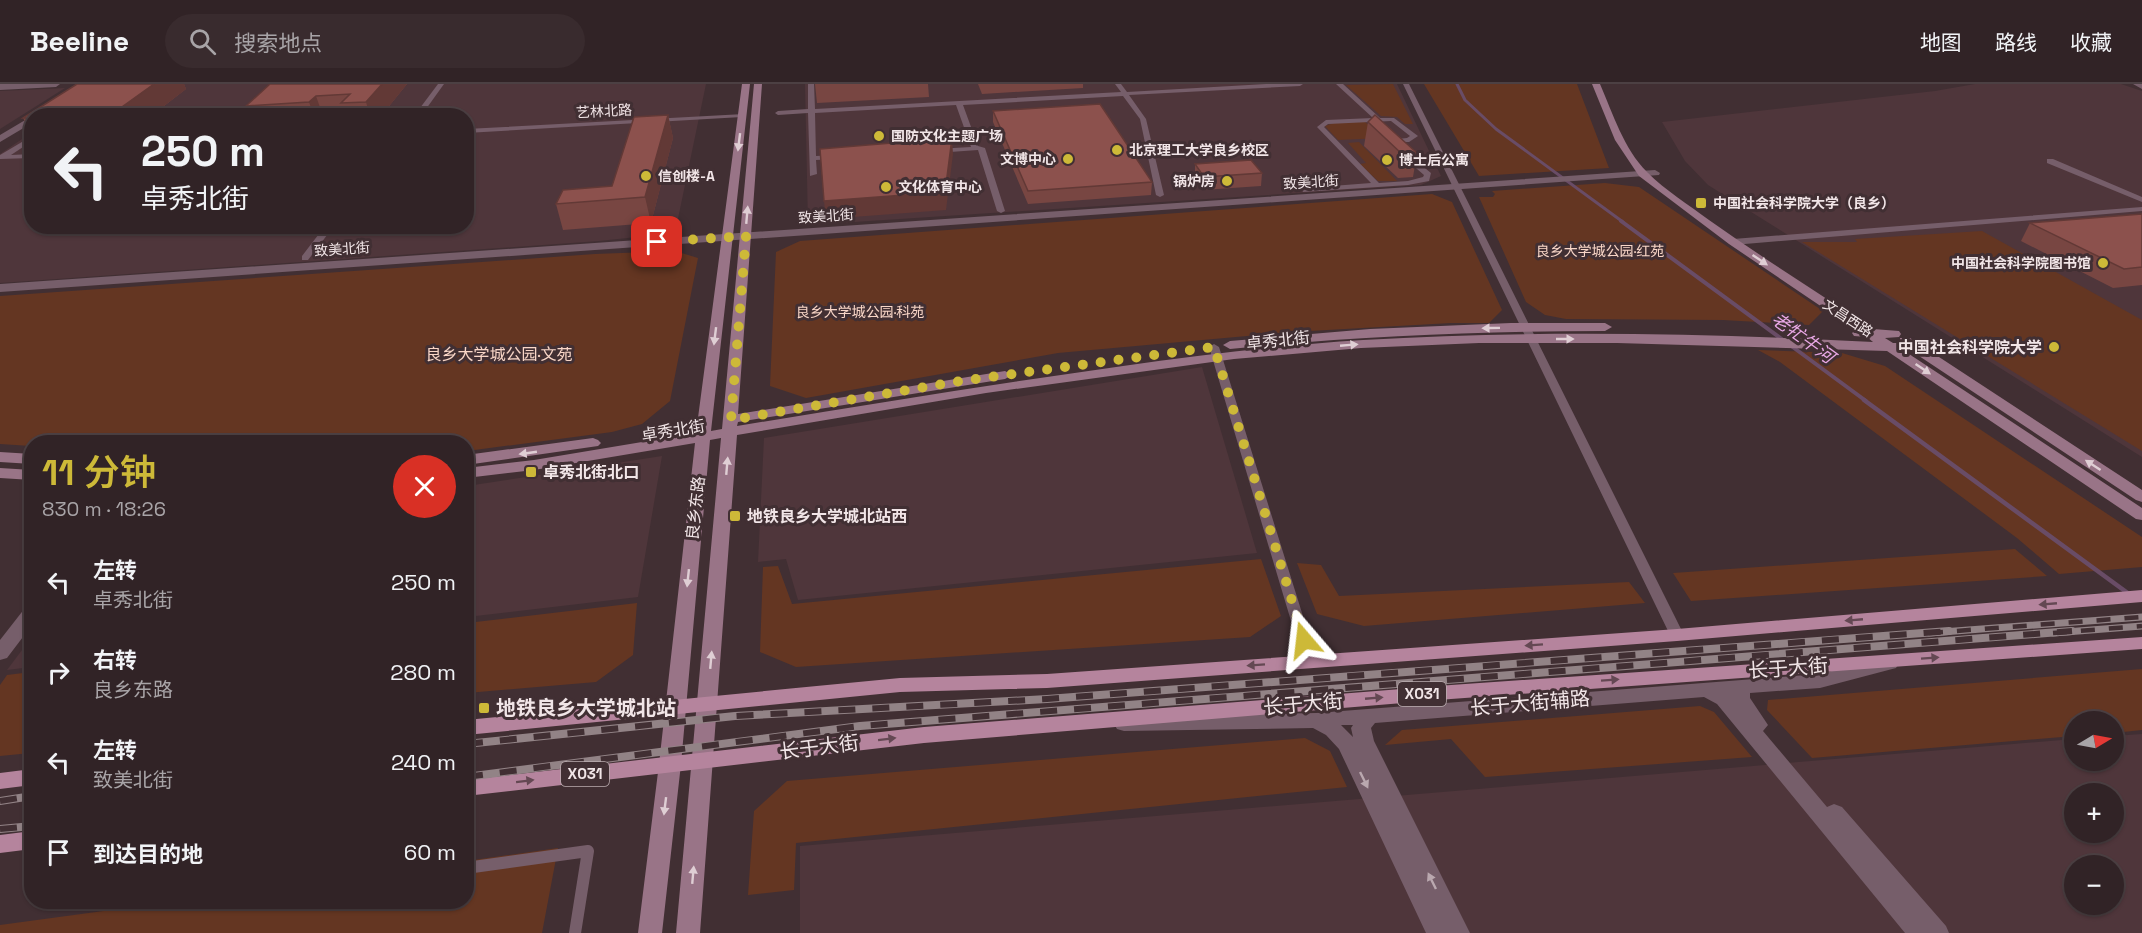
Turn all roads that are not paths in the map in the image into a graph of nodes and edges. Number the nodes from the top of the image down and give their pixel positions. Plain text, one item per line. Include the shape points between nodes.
1 (10, 84) edge
2 (56, 84) edge
3 (441, 84) edge
4 (746, 84) edge
5 (758, 84) edge
6 (811, 84) edge
7 (1118, 84) edge
8 (1300, 84) edge
9 (1339, 84) edge
10 (1406, 84) edge
11 (1596, 84) edge
12 (1608, 84) edge
13 (2137, 84) edge
14 (0, 86) edge
15 (2142, 86) edge
16 (1125, 94) junction
17 (959, 103) junction
18 (423, 108) edge
19 (812, 112) junction
20 (778, 114) dead end
21 (742, 116) junction
22 (1378, 118) junction
23 (24, 124) edge
24 (474, 131) edge
25 (0, 139) edge
26 (24, 143) edge
27 (975, 149) junction
28 (928, 152) edge
29 (24, 156) edge
30 (847, 156) edge
31 (1, 157) edge
32 (813, 158) junction
33 (2050, 161) dead end
34 (1649, 173) junction
35 (813, 174) dead end
36 (1377, 185) junction
37 (1458, 187) junction
38 (1306, 190) dead end
39 (1160, 195) dead end
40 (2142, 200) edge
41 (2142, 209) edge
42 (1001, 211) dead end
43 (324, 234) edge
44 (746, 236) junction
45 (727, 238) junction
46 (1748, 240) junction
47 (1733, 242) junction
48 (305, 258) dead end
49 (0, 288) edge
50 (1528, 333) junction
51 (1872, 334) junction
52 (1892, 340) junction
53 (1216, 352) junction
54 (730, 426) junction
55 (704, 431) junction
56 (0, 457) edge
57 (24, 458) edge
58 (474, 459) edge
59 (0, 472) edge
60 (474, 472) edge
61 (24, 474) edge
62 (2142, 497) edge
63 (2142, 515) edge
64 (2142, 596) edge
65 (24, 622) edge
66 (1677, 635) junction
67 (2142, 643) edge
68 (0, 653) edge
69 (1901, 660) junction
70 (1310, 661) junction
71 (1741, 686) junction
72 (1704, 689) junction
73 (707, 704) junction
74 (676, 706) junction
75 (1369, 715) junction
76 (1316, 720) junction
77 (1084, 722) junction
78 (474, 727) edge
79 (703, 760) junction
80 (670, 764) junction
81 (24, 778) edge
82 (0, 781) edge
83 (474, 787) edge
84 (24, 841) edge
85 (0, 844) edge
86 (474, 867) edge
87 (575, 933) edge
88 (650, 933) edge
89 (688, 933) edge
90 (1438, 933) edge
91 (1458, 933) edge
92 (1920, 933) edge
93 (1937, 933) edge

1 - 14 street
2 - 14 street
3 - 18 street
4 - 21 main road, 良乡东路
44 -> 5 main road, 良乡东路
6 - 19 street
7 - 16 street
8 - 16 street
9 - 22 street
10 - 37 street
11 - 34 main road, 文昌西路 via 1620,140
12 - 34 main road, 文昌西路
13 - 15 street
16 - 17 street
16 - 39 street via 1143,119
17 - 19 street
17 - 27 street
19 - 20 street
19 - 32 street
21 - 24 street, 艺林北路
21 -> 45 main road, 良乡东路
22 - 36 street via 1326,122 1320,127
22 - 36 street via 1398,121 1416,136 1391,141 1428,175 1422,181
23 - 25 street
26 - 31 street
27 - 28 street
27 - 42 street via 981,148
29 - 31 street
30 - 32 street
32 - 35 street
33 - 40 street
34 - 37 street, 致美北街
34 - 46 main road, 文昌西路
34 - 47 main road, 文昌西路 via 1677,202
36 - 38 street
37 - 44 street, 致美北街
37 - 50 street
41 - 46 street
43 - 48 street
44 - 45 street, 致美北街
44 - 54 main road, 良乡东路
45 - 49 street, 致美北街
45 -> 55 main road, 良乡东路
46 - 47 street
46 - 52 main road, 文昌西路
47 -> 51 main road, 文昌西路
50 - 51 main road, 卓秀北街 via 1739,329
50 -> 52 main road, 卓秀北街 via 1822,343
50 - 53 main road, 卓秀北街
50 - 66 street
51 - 52 main road, 文昌西路
62 -> 52 main road, 文昌西路 via 1914,348
52 -> 63 main road, 文昌西路
53 - 54 main road, 卓秀北街
53 - 70 street
54 - 55 main road, 卓秀北街
73 -> 54 main road, 良乡东路
55 -> 58 main road, 卓秀北街
55 - 60 main road via 534,465
55 -> 74 main road, 良乡东路
56 - 57 main road
59 - 61 main road
64 -> 66 main road
65 - 68 street
66 -> 70 main road
69 -> 67 main road, 长于大街 / X031
69 - 71 street, 长于大街辅路 via 1820,681
77 -> 69 main road, 长于大街 / X031
70 -> 73 main road via 1047,681 900,685
71 - 72 street, 长于大街辅路
71 - 93 street via 1740,699 1747,713
72 - 75 street, 长于大街辅路
72 - 92 street via 1724,699
73 - 74 main road
73 - 79 main road, 良乡东路
74 - 78 main road
74 - 80 main road, 良乡东路
75 - 76 street, 长于大街辅路
91 -> 75 street via 1364,741 1361,728
76 - 77 street, 长于大街辅路 via 1135,725
76 -> 90 street via 1334,730 1347,744
79 -> 77 main road, 长于大街 / X031
79 - 80 main road, 长于大街 / X031
89 -> 79 main road, 良乡东路
83 -> 80 main road, 长于大街 / X031
80 -> 88 main road, 良乡东路
81 - 82 main road
84 - 85 main road
86 - 87 street via 588,851

